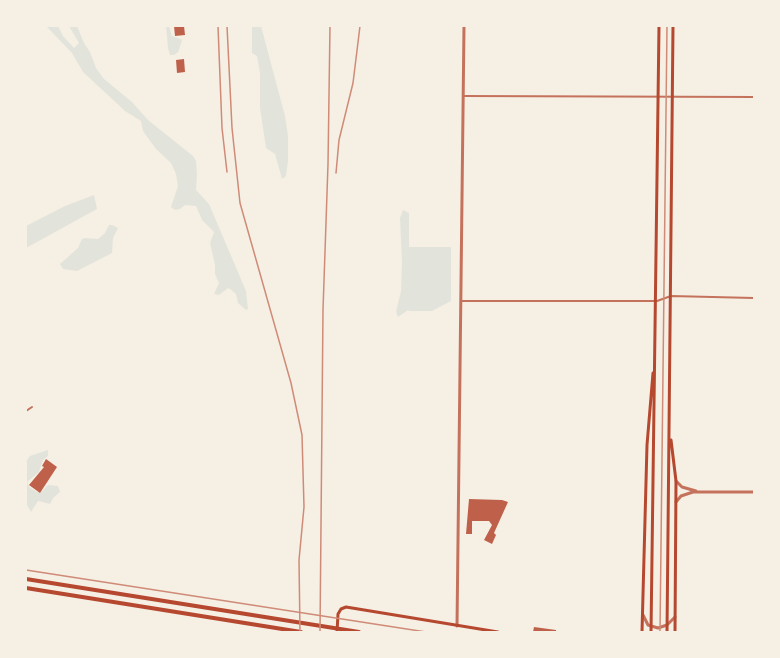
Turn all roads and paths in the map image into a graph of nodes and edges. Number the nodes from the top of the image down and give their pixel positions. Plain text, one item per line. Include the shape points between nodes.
1 (464, 26) edge
2 (659, 26) edge
3 (674, 26) edge
4 (659, 95) junction
5 (463, 96) junction
6 (673, 96) junction
7 (754, 97) edge
8 (670, 296) junction
9 (754, 298) edge
10 (461, 301) junction
11 (657, 301) junction
12 (655, 356) junction
13 (32, 407) dead end
14 (26, 411) edge
15 (670, 429) junction
16 (669, 468) junction
17 (675, 468) junction
18 (676, 481) junction
19 (701, 492) junction
20 (754, 492) edge
21 (676, 502) junction
22 (26, 579) edge
23 (26, 588) edge
24 (643, 615) junction
25 (675, 616) junction
26 (457, 626) junction
27 (301, 633) edge
28 (337, 633) edge
29 (359, 633) edge
30 (498, 633) edge
31 (642, 633) edge
32 (651, 633) edge
33 (667, 633) edge
34 (675, 633) edge

1 - 5 street
2 - 4 main road
3 - 6 main road
4 - 5 street
4 - 6 street
4 - 11 main road
5 - 10 street
6 - 7 street
6 - 8 main road
8 - 9 street
8 - 11 street
8 - 15 main road
10 - 11 street
10 - 26 street
11 - 12 main road
12 - 24 main road via 647,445
12 - 32 main road
13 - 14 street
15 - 16 main road
15 - 17 main road
16 - 17 street
16 - 33 main road
17 - 18 main road
18 - 19 street via 684,488
18 - 21 main road
19 - 20 street
19 - 21 street via 684,494
21 - 25 main road
22 - 29 main road
23 - 27 main road
24 - 25 street via 648,625 658,628
24 - 31 main road
25 - 34 main road
26 - 28 main road via 346,607 338,614
26 - 30 main road

